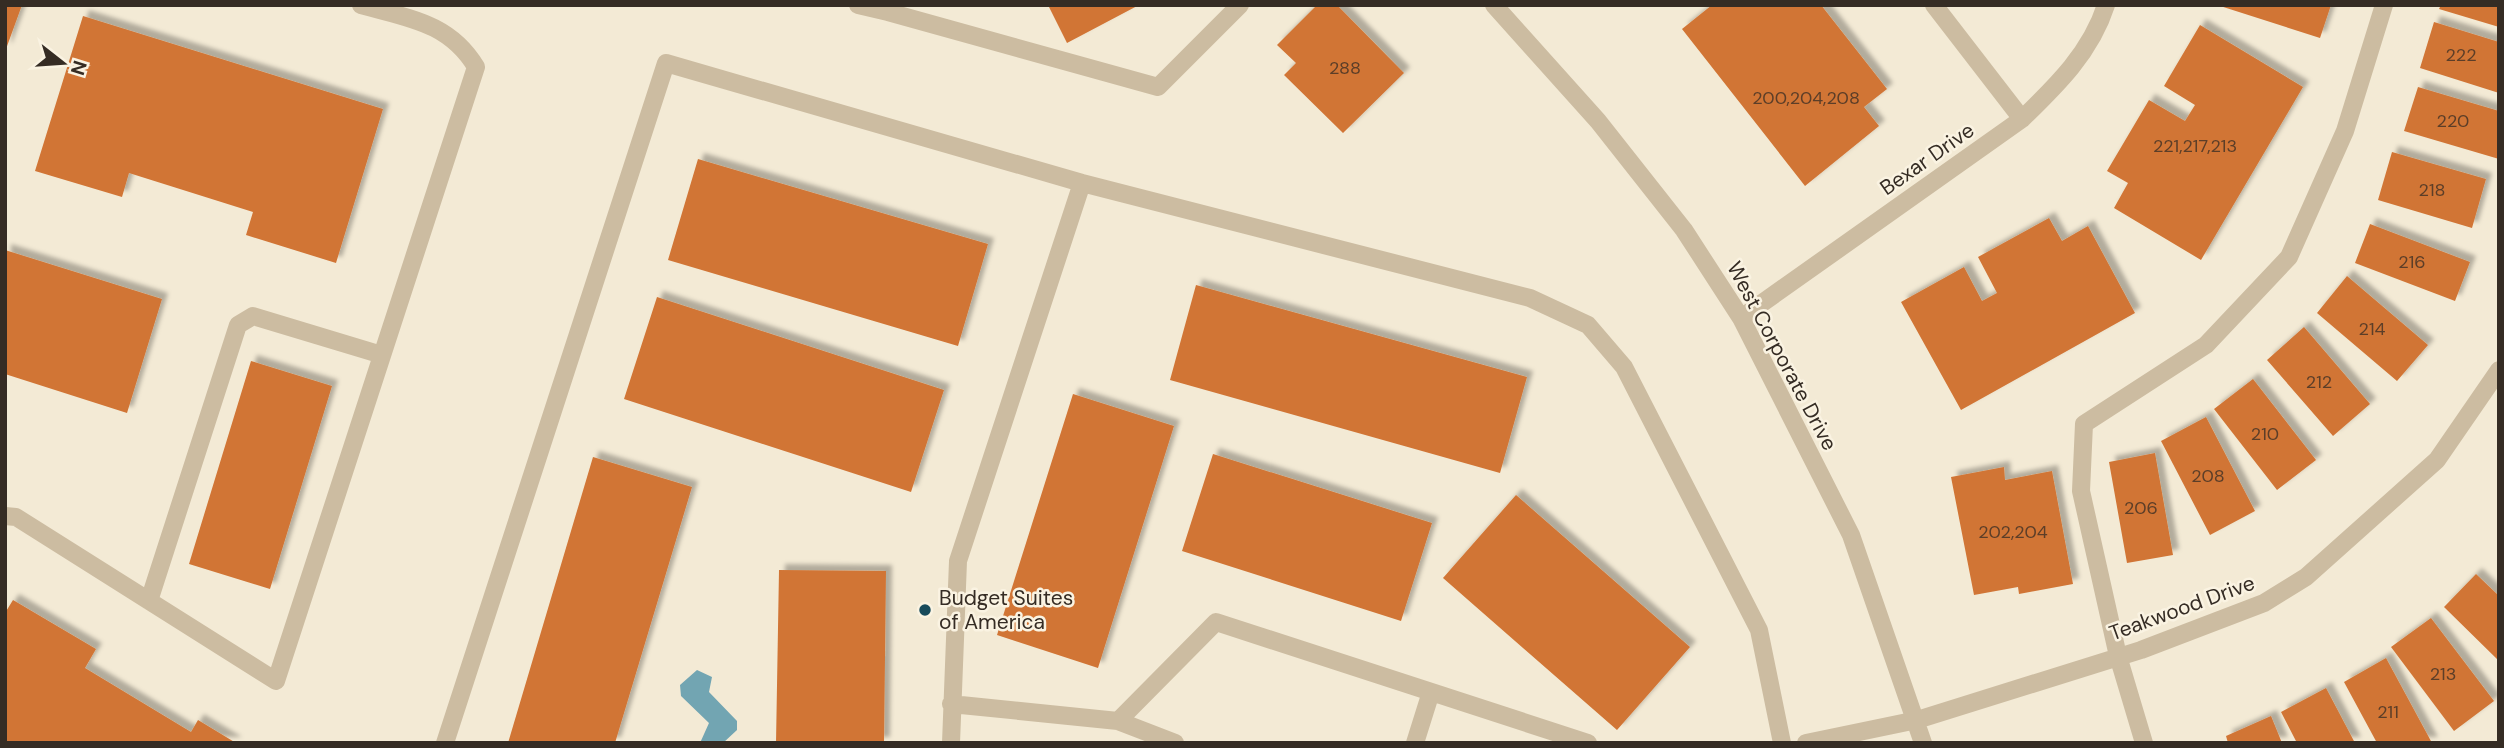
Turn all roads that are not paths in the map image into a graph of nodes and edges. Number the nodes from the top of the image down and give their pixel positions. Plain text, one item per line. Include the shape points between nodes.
1 (360, 5) edge
2 (858, 5) edge
3 (1240, 5) edge
4 (1494, 5) edge
5 (1934, 5) edge
6 (2106, 5) edge
7 (2384, 5) edge
8 (888, 8) edge
9 (2022, 119) junction
10 (1082, 183) junction
11 (1741, 318) junction
12 (382, 355) junction
13 (2499, 370) edge
14 (5, 516) edge
15 (149, 601) junction
16 (2118, 656) junction
17 (1431, 692) junction
18 (951, 704) junction
19 (1118, 720) junction
20 (1917, 720) junction
21 (445, 743) edge
22 (951, 743) edge
23 (1175, 743) edge
24 (1415, 743) edge
25 (1588, 743) edge
26 (1782, 743) edge
27 (1806, 743) edge
28 (1923, 743) edge
29 (2144, 743) edge

1 - 12 street via 431,24 464,48 476,67
2 - 8 street
3 - 8 street via 1158,87
4 - 11 street, West Corporate Drive via 1598,121 1684,230
5 - 9 street
6 - 9 street, Bexar Drive via 2097,33 2061,81
7 - 16 street via 2345,131 2289,257 2206,345 2084,424 2081,491
9 - 11 street, Bexar Drive
10 - 18 street via 958,561
10 - 21 street via 666,63
10 - 26 street via 1530,298 1588,325 1624,367 1759,630
11 - 20 street, West Corporate Drive via 1851,536
12 - 15 street via 253,316 238,325
12 - 15 street via 276,681
13 - 16 street, Teakwood Drive via 2437,460 2306,577 2264,603
14 - 15 street via 16,517
16 - 20 street, Teakwood Drive
16 - 29 street
17 - 19 street via 1216,622
17 - 24 street
17 - 25 street
18 - 19 street
18 - 22 street
19 - 23 street
20 - 27 street, Teakwood Drive
20 - 28 street, West Corporate Drive

